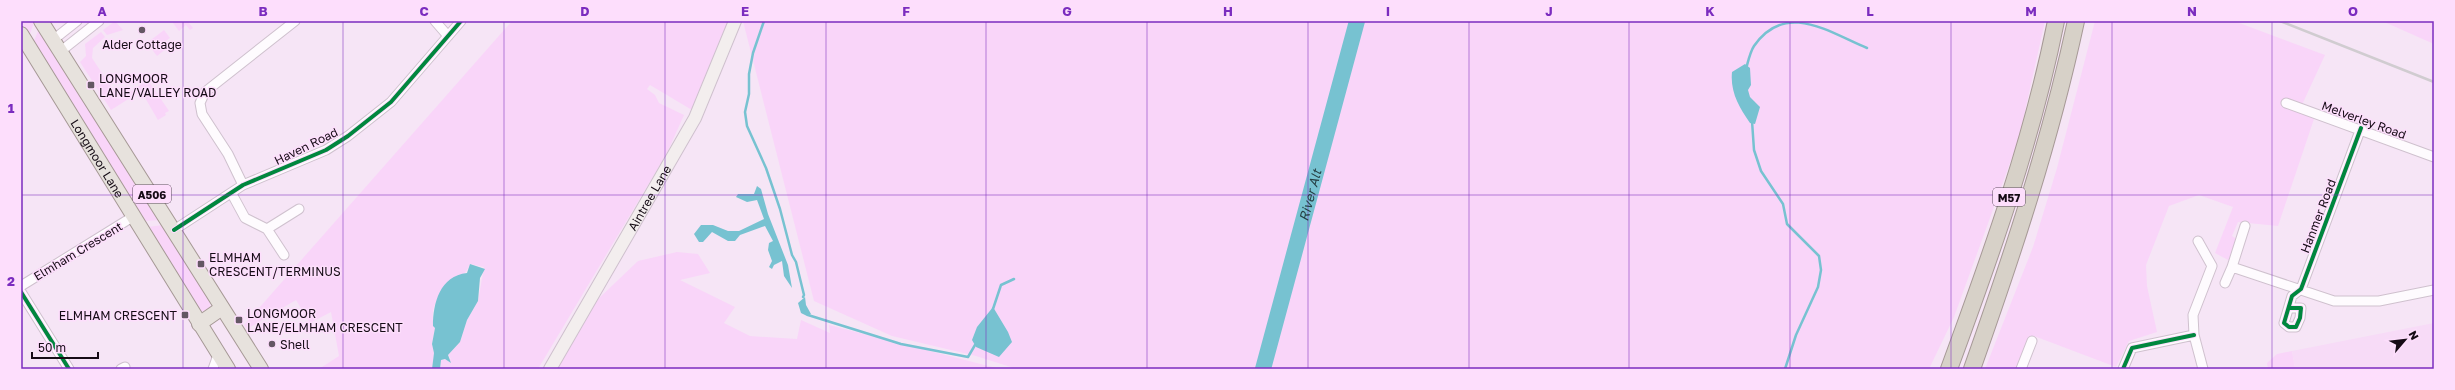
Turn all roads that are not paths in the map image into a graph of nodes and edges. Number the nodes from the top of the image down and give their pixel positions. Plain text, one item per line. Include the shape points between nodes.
1 (41, 21) edge
2 (77, 21) edge
3 (99, 21) edge
4 (296, 21) edge
5 (435, 21) edge
6 (461, 21) edge
7 (735, 21) edge
8 (2056, 21) edge
9 (2076, 21) edge
10 (21, 34) edge
11 (448, 36) junction
12 (57, 45) junction
13 (2286, 102) dead end
14 (2361, 128) junction
15 (2434, 157) edge
16 (243, 185) junction
17 (232, 194) junction
18 (299, 209) dead end
19 (134, 216) junction
20 (2245, 226) dead end
21 (267, 229) junction
22 (174, 230) junction
23 (2198, 241) dead end
24 (284, 255) dead end
25 (2232, 268) junction
26 (2225, 283) dead end
27 (21, 286) edge
28 (2301, 289) junction
29 (2434, 290) edge
30 (21, 292) edge
31 (222, 308) junction
32 (2290, 308) dead end
33 (199, 324) junction
34 (2194, 335) junction
35 (2032, 341) dead end
36 (218, 355) junction
37 (68, 369) edge
38 (213, 369) edge
39 (228, 369) edge
40 (261, 369) edge
41 (550, 369) edge
42 (1949, 369) edge
43 (1972, 369) edge
44 (2021, 369) edge
45 (2123, 369) edge
46 (2203, 369) edge

1 - 12 main road, A506
2 - 12 street
3 - 12 street
4 - 16 street via 205,92 200,103 202,114 228,154
5 - 11 street
6 - 11 street, Haven Road
7 - 41 main road, Aintree Lane via 695,118
8 - 42 highway, M57 via 2031,128 1993,248
9 - 43 highway, M57 via 2050,134 2032,195
10 - 19 main road, Longmoor Lane / A506
11 - 16 street, Haven Road via 391,102 348,136 326,150
12 - 22 main road, A506
13 - 14 street, Melverley Road
14 - 15 street, Melverley Road
14 - 28 street, Hanmer Road
16 - 17 street, Haven Road
17 - 21 street via 246,218
17 - 22 street, Haven Road
18 - 21 street
19 - 27 street, Elmham Crescent
19 - 33 main road, Longmoor Lane / A506
20 - 25 street
21 - 24 street
22 - 31 main road, A506
23 - 34 street via 2212,266 2193,315
25 - 26 street
25 - 28 street
28 - 29 street via 2321,298 2347,302 2379,300
28 - 32 street, Hanmer Road via 2292,296
30 - 37 street
31 - 33 main road
31 - 40 main road, A506
33 - 36 main road, Longmoor Lane / A506
34 - 45 street via 2132,348
34 - 46 street
35 - 44 street
36 - 38 street
36 - 39 main road, Longmoor Lane / A506

